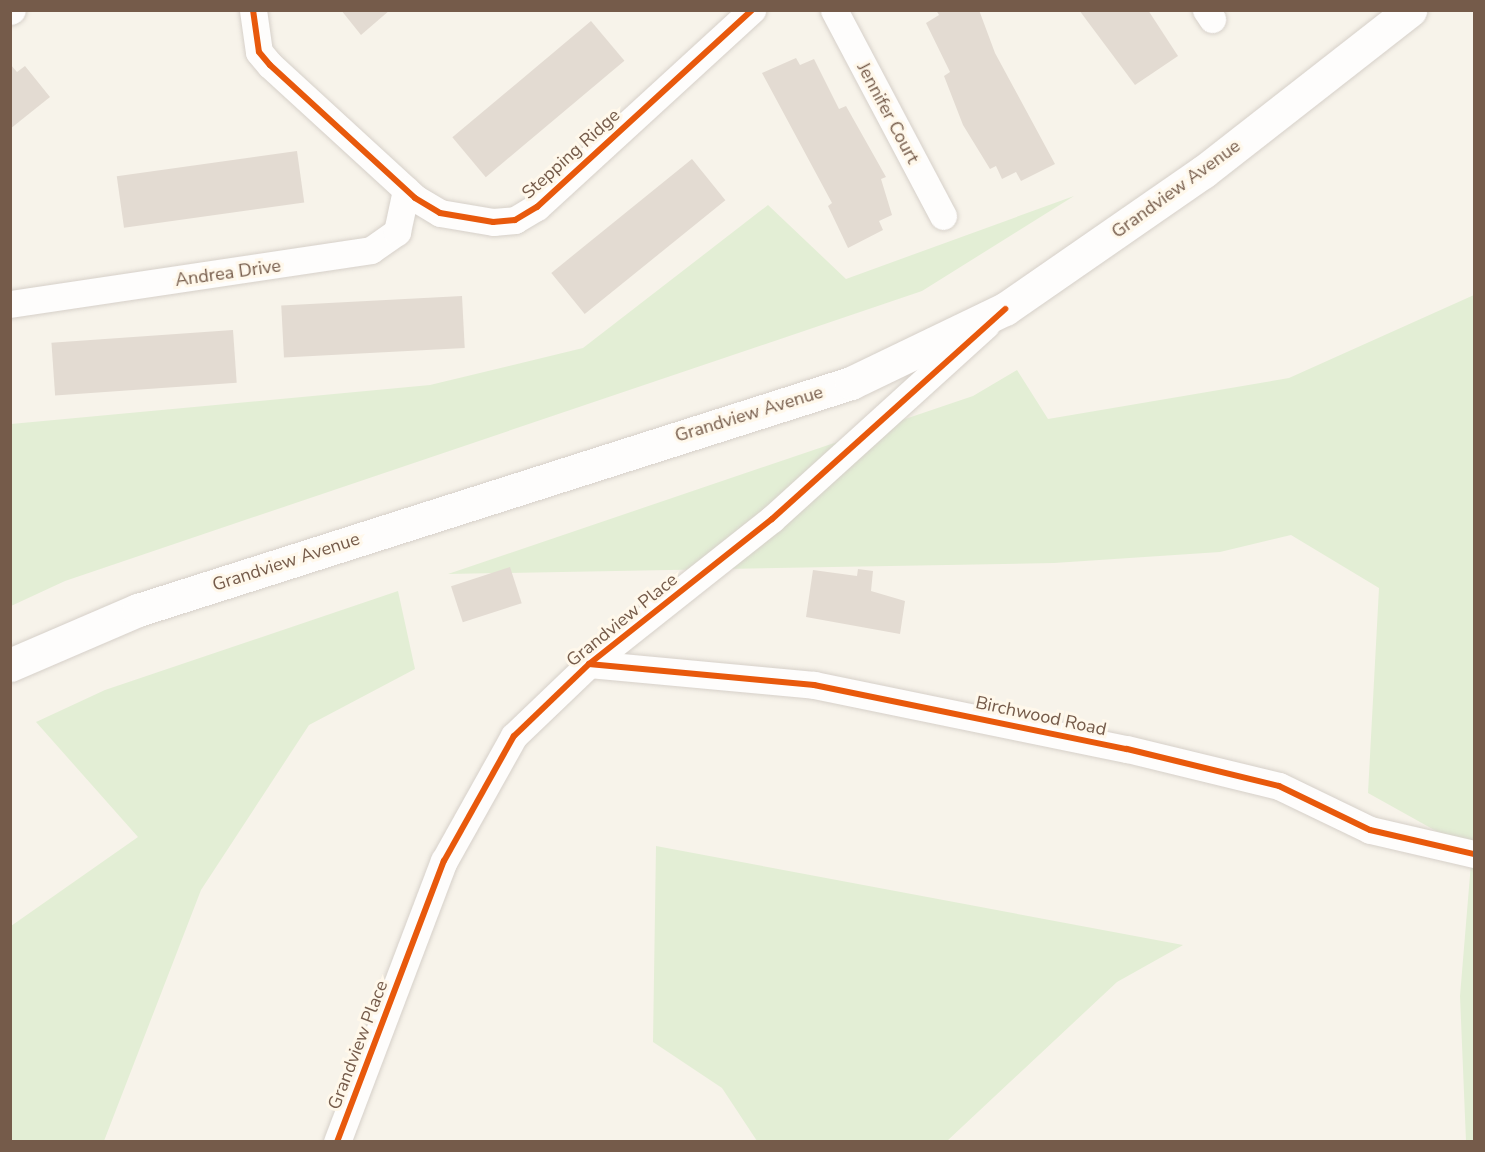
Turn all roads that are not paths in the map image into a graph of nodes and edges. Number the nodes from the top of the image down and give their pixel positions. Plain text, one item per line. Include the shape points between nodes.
1 (253, 10) edge
2 (753, 10) edge
3 (834, 10) edge
4 (1410, 10) edge
5 (406, 190) junction
6 (943, 216) dead end
7 (10, 304) edge
8 (1005, 309) junction
9 (589, 664) junction
10 (10, 665) edge
11 (1474, 854) edge
12 (337, 1142) edge

1 - 5 street, Stepping Ridge via 259,52
2 - 5 street, Stepping Ridge via 537,207 514,220 471,220 440,213
3 - 6 street, Jennifer Court
4 - 8 main road, Grandview Avenue via 1203,172
5 - 7 street, Andrea Drive via 397,232 371,250
8 - 9 street, Grandview Place via 772,519
8 - 10 main road, Grandview Avenue via 851,382 138,610
9 - 11 street, Birchwood Road via 814,685 1127,749 1280,786 1370,830
9 - 12 street, Grandview Place via 514,736 480,789 444,861

